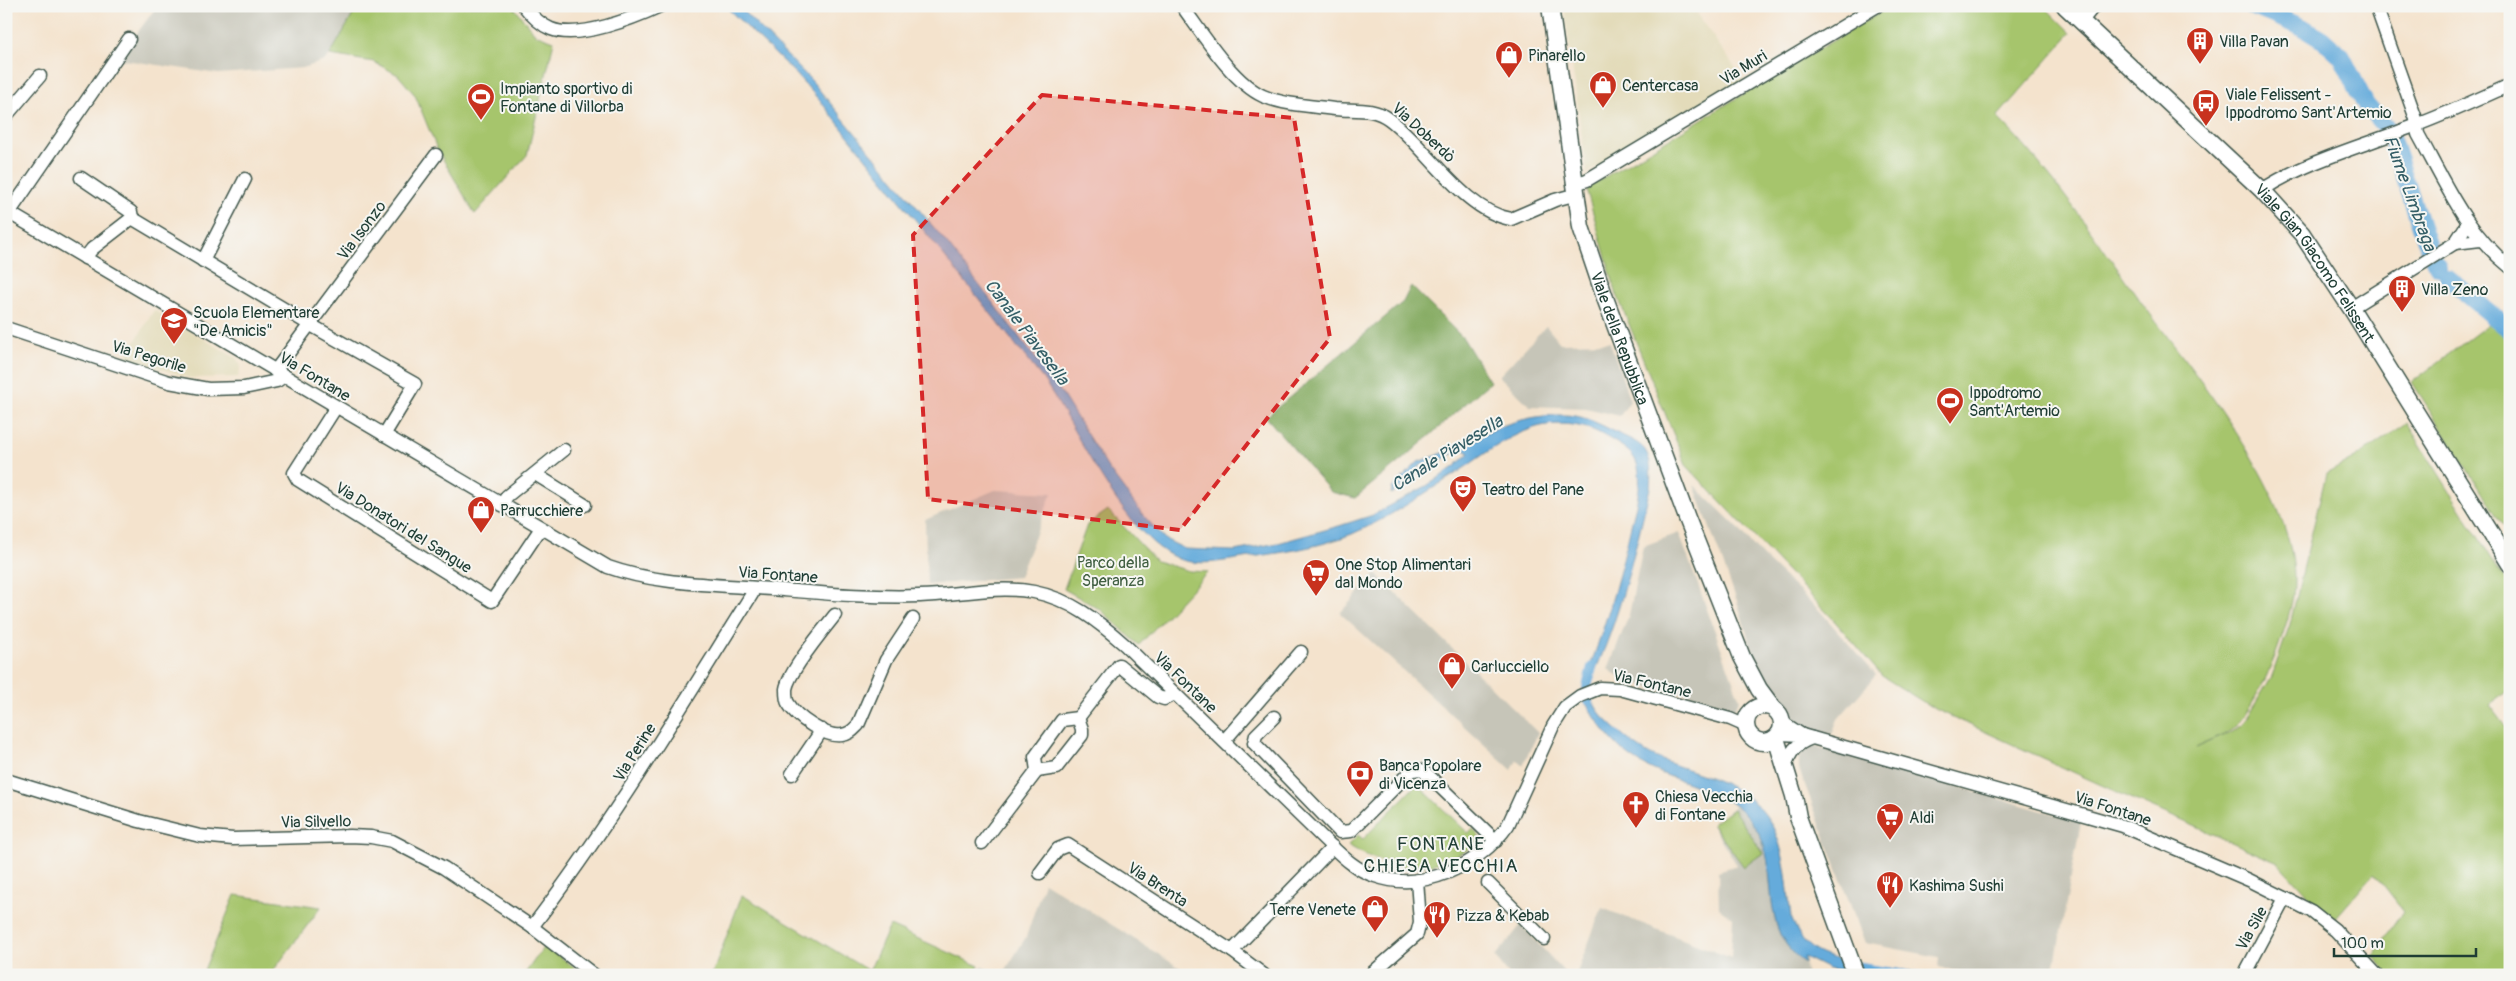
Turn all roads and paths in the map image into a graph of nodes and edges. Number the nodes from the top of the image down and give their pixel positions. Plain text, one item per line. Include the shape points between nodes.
1 (524, 6) edge
2 (660, 6) edge
3 (1182, 6) edge
4 (1550, 6) edge
5 (1877, 6) edge
6 (2065, 6) edge
7 (2094, 6) edge
8 (2376, 6) edge
9 (2081, 22) junction
10 (129, 39) dead end
11 (40, 76) dead end
12 (2510, 85) edge
13 (6, 116) edge
14 (2416, 126) junction
15 (436, 155) dead end
16 (81, 178) dead end
17 (245, 180) dead end
18 (1576, 189) junction
19 (2262, 190) junction
20 (8, 212) edge
21 (132, 218) junction
22 (2468, 223) junction
23 (2480, 240) junction
24 (2455, 243) junction
25 (85, 258) junction
26 (203, 261) junction
27 (2510, 267) edge
28 (2351, 308) junction
29 (309, 324) junction
30 (6, 328) edge
31 (279, 373) junction
32 (336, 407) junction
33 (384, 435) junction
34 (564, 450) dead end
35 (535, 474) junction
36 (502, 505) junction
37 (585, 505) dead end
38 (541, 528) junction
39 (2510, 564) edge
40 (752, 588) junction
41 (835, 615) dead end
42 (913, 619) dead end
43 (1125, 645) junction
44 (1301, 652) dead end
45 (1742, 657) junction
46 (1119, 665) junction
47 (1175, 694) junction
48 (1773, 708) junction
49 (1274, 717) dead end
50 (1749, 717) junction
51 (1078, 718) junction
52 (822, 730) junction
53 (1775, 734) junction
54 (1807, 736) junction
55 (1224, 742) junction
56 (1784, 769) junction
57 (1037, 771) junction
58 (792, 774) dead end
59 (6, 780) edge
60 (1316, 807) junction
61 (1798, 817) junction
62 (1304, 819) junction
63 (1496, 841) junction
64 (982, 843) dead end
65 (1333, 847) junction
66 (1040, 873) dead end
67 (1417, 880) junction
68 (1488, 883) dead end
69 (2285, 898) junction
70 (532, 927) junction
71 (1544, 939) dead end
72 (1232, 951) junction
73 (1385, 970) edge
74 (594, 975) edge
75 (1264, 975) edge
76 (1370, 975) edge
77 (1856, 975) edge
78 (2244, 975) edge
79 (2377, 975) edge

1 - 2 street via 550,28 574,31 638,17
3 - 18 street, Via Doberdò via 1226,63 1258,93 1330,108 1378,111 1468,195 1502,218 1522,216
4 - 18 main road, Viale della Repubblica
5 - 18 street, Via Muri
6 - 9 main road, Viale Gian Giacomo Felissent
7 - 9 street
8 - 14 street
9 - 19 main road, Viale Gian Giacomo Felissent
10 - 20 street, Via Fontane
11 - 13 street
12 - 14 street
14 - 19 street via 2295,172
14 - 22 street
15 - 29 street, Via Isonzo
16 - 21 street via 131,212
17 - 26 street
18 - 45 main road, Viale della Repubblica via 1581,227 1605,298
19 - 28 main road, Viale Gian Giacomo Felissent via 2302,234
20 - 25 street, Via Fontane
21 - 25 street
21 - 26 street
22 - 23 street
22 - 24 street
23 - 24 street
23 - 27 street
24 - 28 street
25 - 31 street, Via Fontane
26 - 29 street
28 - 39 main road, Viale Gian Giacomo Felissent
29 - 31 street, Via Isonzo
29 - 33 street via 414,384
30 - 31 street, Via Pegorile via 169,382 208,389 244,388 277,382
31 - 32 street, Via Fontane
32 - 33 street, Via Fontane
32 - 38 street, Via Donatori del Sangue via 294,474 298,480 492,601
33 - 36 street, Via Fontane
34 - 35 street
35 - 36 street
35 - 37 street
36 - 38 street, Via Fontane
38 - 40 street, Via Fontane via 605,566 634,576
40 - 43 street, Via Fontane via 871,597 1005,590 1034,592 1080,610
40 - 70 street, Via Perine via 752,594 623,800
41 - 52 street via 786,688 787,702 792,708
42 - 52 street via 886,660 858,725 842,736
43 - 46 street
43 - 47 street, Via Fontane
44 - 55 street
45 - 48 main road, Viale della Repubblica
45 - 50 main road, Viale della Repubblica
46 - 47 street via 1158,697 1164,699
46 - 51 street
47 - 55 street, Via Fontane
48 - 50 main road via 1764,706
48 - 53 main road, Viale della Repubblica
49 - 60 street via 1256,735 1254,743
50 - 53 main road, Viale della Repubblica via 1752,737
50 - 63 street, Via Fontane via 1730,719 1620,690 1595,689 1580,696 1560,715 1508,825
51 - 57 street via 1062,720 1037,752 1034,762
51 - 57 street via 1082,735 1056,768
52 - 58 street
53 - 54 street, Via Fontane
53 - 56 main road, Viale della Repubblica
53 - 61 main road, Viale della Repubblica via 1785,794
54 - 56 street via 1792,750
54 - 69 street, Via Fontane via 2124,826
55 - 62 street, Via Fontane
56 - 61 main road, Viale della Repubblica
57 - 64 street
59 - 70 street, Via Silvello via 139,821 200,836 234,839 350,836 392,841 444,868
60 - 62 street
60 - 63 street via 1340,832 1351,831 1411,771 1421,769
61 - 77 main road, Viale della Repubblica
62 - 65 street, Via Fontane
63 - 67 street, Via Fontane via 1440,876
65 - 67 street, Via Fontane via 1355,866 1376,877
65 - 72 street
66 - 72 street, Via Brenta via 1058,849 1068,845
67 - 73 street via 1420,922 1417,934
68 - 71 street
69 - 78 street, Via Sile
69 - 79 street, Via Fontane via 2311,911 2335,930
70 - 74 street, Via Silvello
72 - 75 street, Via Brenta
73 - 76 street

